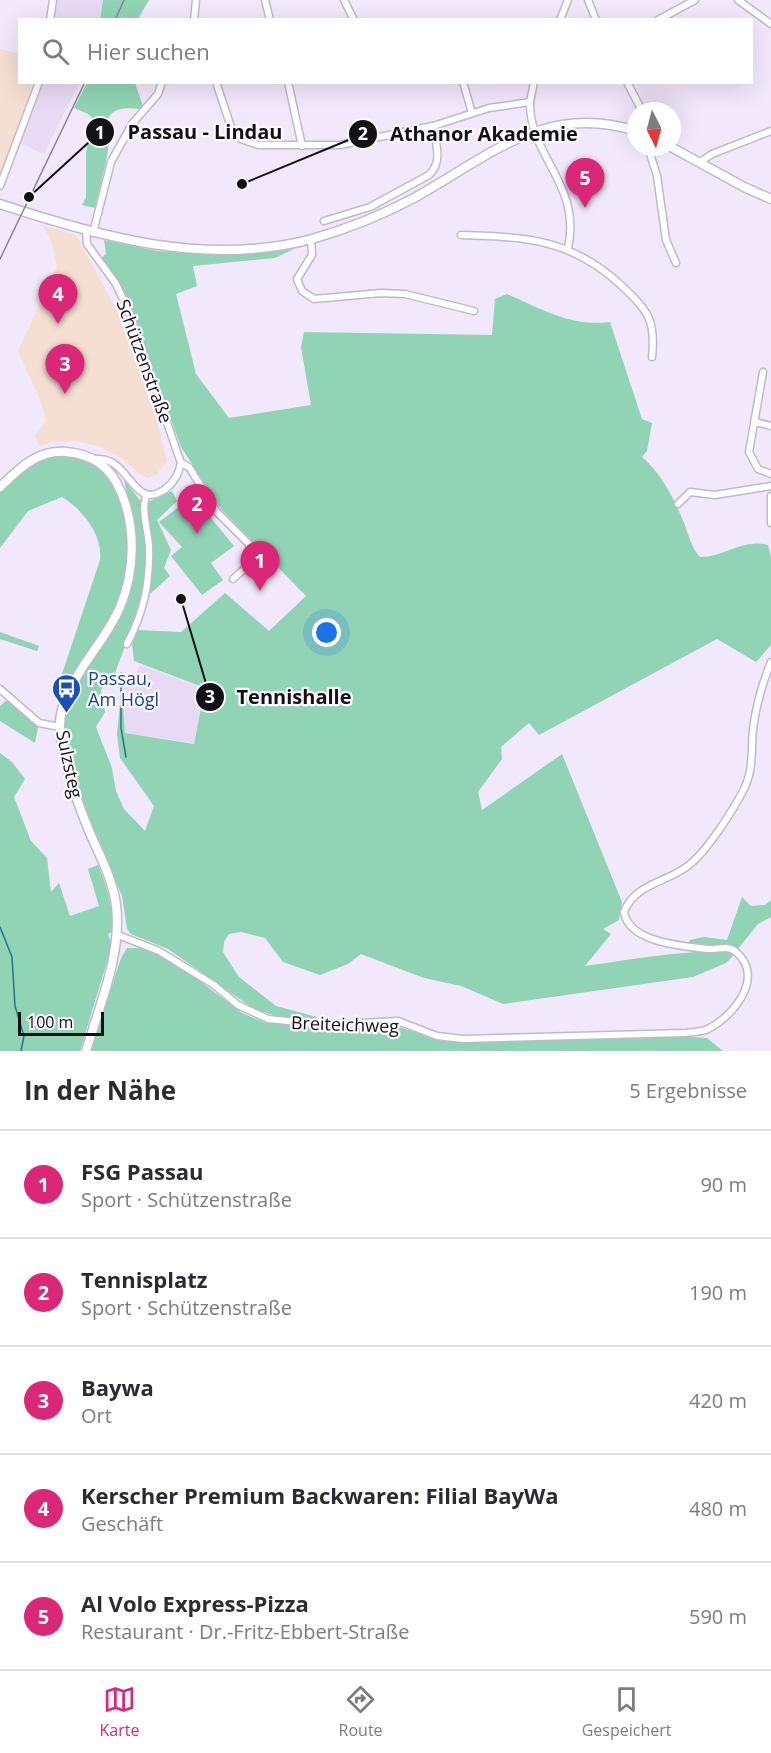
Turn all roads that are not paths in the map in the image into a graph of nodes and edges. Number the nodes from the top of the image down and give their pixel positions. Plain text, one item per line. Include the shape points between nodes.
1 (53, 0) edge
2 (196, 0) edge
3 (265, 0) edge
4 (344, 0) edge
5 (568, 0) edge
6 (588, 0) edge
7 (695, 0) edge
8 (738, 0) edge
9 (50, 18) edge
10 (194, 18) edge
11 (270, 18) edge
12 (353, 18) edge
13 (561, 18) edge
14 (595, 18) edge
15 (664, 18) edge
16 (771, 24) edge
17 (38, 84) edge
18 (161, 84) edge
19 (217, 84) edge
20 (288, 84) edge
21 (534, 84) edge
22 (628, 84) edge
23 (464, 85) edge
24 (530, 102) junction
25 (637, 102) edge
26 (472, 113) junction
27 (433, 126) junction
28 (627, 129) edge
29 (535, 131) junction
30 (771, 131) edge
31 (303, 146) junction
32 (681, 153) edge
33 (651, 156) edge
34 (699, 163) junction
35 (0, 186) edge
36 (771, 199) edge
37 (0, 204) edge
38 (324, 221) dead end
39 (90, 232) junction
40 (461, 235) dead end
41 (311, 239) junction
42 (568, 248) junction
43 (676, 263) dead end
44 (474, 310) dead end
45 (652, 357) dead end
46 (763, 372) dead end
47 (755, 422) junction
48 (771, 426) edge
49 (96, 459) junction
50 (181, 463) junction
51 (771, 474) edge
52 (0, 486) edge
53 (771, 486) edge
54 (146, 496) junction
55 (771, 496) edge
56 (678, 504) dead end
57 (770, 515) edge
58 (771, 523) edge
59 (233, 579) dead end
60 (127, 644) dead end
61 (771, 662) edge
62 (0, 689) edge
63 (60, 727) junction
64 (118, 935) junction
65 (86, 1051) edge

1 - 9 street
2 - 10 street
3 - 11 street
4 - 12 street
5 - 13 street
6 - 14 street
7 - 15 street
8 - 16 street
17 - 35 street
18 - 39 street via 111,162
19 - 31 street via 232,130 241,139 258,144
20 - 31 street
21 - 24 street
22 - 25 street
23 - 26 street
24 - 26 street
24 - 29 street
26 - 27 street
27 - 31 street via 340,145
27 - 38 street via 436,169 370,207
28 - 29 street via 591,123
29 - 41 street via 489,151 386,212
29 - 42 street via 569,203
30 - 34 street
32 - 34 street
33 - 43 street via 666,240
34 - 36 street
37 - 39 street
39 - 41 street via 213,250
39 - 50 street, Schützenstraße via 87,244 116,284 128,310
40 - 42 street via 532,240
41 - 44 street via 312,255 297,279 302,291 314,299 405,294
42 - 45 street via 604,270 643,307 653,324
46 - 47 street
47 - 48 street
47 - 51 street via 749,440 752,462
49 - 52 street via 67,453 43,454
49 - 54 street via 105,458 116,464
49 - 63 street, Sulzsteg via 114,476 126,504 131,561 119,609 72,683
50 - 54 street via 173,483
50 - 59 street, Schützenstraße via 189,467 217,512 249,544 252,562
53 - 56 street via 715,495 690,492
54 - 60 street via 148,585 140,620
55 - 57 street
57 - 58 street
61 - 64 street, Breiteichweg via 759,694 753,759 743,791 700,856 683,870 635,894 624,912 627,924 653,939 710,949 726,947 739,956 746,969 747,989 732,1010 709,1028 685,1033 463,1040 437,1036 398,1021 326,1025 284,1022 256,1015 186,966
62 - 63 street via 39,723
63 - 64 street, Sulzsteg via 81,812 111,883
64 - 65 street, Sulzsteg

